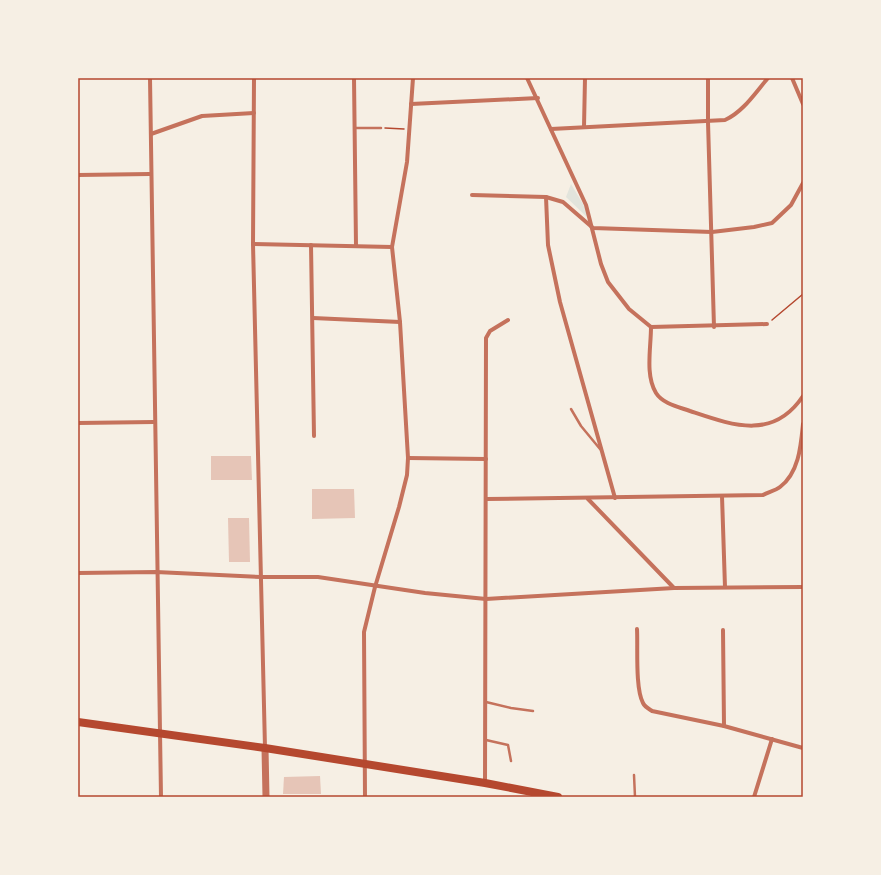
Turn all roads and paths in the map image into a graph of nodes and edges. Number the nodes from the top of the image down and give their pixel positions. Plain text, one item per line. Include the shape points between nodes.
1 (150, 78) edge
2 (254, 78) edge
3 (354, 78) edge
4 (413, 78) edge
5 (527, 78) edge
6 (585, 78) edge
7 (708, 78) edge
8 (768, 78) edge
9 (792, 78) edge
10 (538, 98) junction
11 (412, 104) junction
12 (803, 104) edge
13 (254, 113) junction
14 (708, 122) junction
15 (584, 127) junction
16 (355, 128) junction
17 (381, 128) joint
18 (410, 129) junction
19 (551, 129) junction
20 (151, 134) junction
21 (150, 174) junction
22 (78, 175) edge
23 (803, 183) edge
24 (472, 195) dead end
25 (546, 197) junction
26 (593, 228) junction
27 (712, 232) junction
28 (253, 244) junction
29 (311, 245) junction
30 (356, 246) junction
31 (392, 247) junction
32 (803, 294) edge
33 (313, 318) junction
34 (508, 320) dead end
35 (400, 322) junction
36 (767, 324) joint
37 (651, 327) junction
38 (714, 327) junction
39 (803, 396) edge
40 (571, 409) dead end
41 (154, 422) junction
42 (78, 423) edge
43 (803, 424) edge
44 (314, 436) dead end
45 (600, 449) junction
46 (408, 458) junction
47 (486, 459) junction
48 (722, 496) junction
49 (615, 498) junction
50 (588, 499) junction
51 (486, 500) junction
52 (156, 572) junction
53 (78, 573) edge
54 (261, 577) junction
55 (375, 586) junction
56 (726, 586) junction
57 (803, 587) edge
58 (674, 588) junction
59 (486, 599) junction
60 (637, 629) dead end
61 (723, 630) dead end
62 (486, 702) junction
63 (533, 711) dead end
64 (78, 722) edge
65 (724, 726) junction
66 (160, 734) junction
67 (772, 739) junction
68 (486, 740) junction
69 (265, 748) junction
70 (803, 748) edge
71 (511, 761) dead end
72 (364, 765) junction
73 (634, 774) dead end
74 (485, 783) junction
75 (161, 797) edge
76 (266, 797) edge
77 (365, 797) edge
78 (556, 797) edge
79 (634, 797) edge
80 (754, 797) edge

1 - 20 street
2 - 13 street
3 - 16 street
4 - 11 street
5 - 10 street
6 - 15 street
7 - 14 street
8 - 14 street via 733,116
9 - 12 street
10 - 11 street
10 - 19 street
11 - 18 street
13 - 20 street via 202,116
13 - 28 street
14 - 15 street
14 - 27 street
15 - 19 street
16 - 17 lane
16 - 30 street
17 - 18 path
18 - 31 street via 405,177
19 - 26 street via 586,205
20 - 21 street
21 - 22 street
21 - 41 street
23 - 27 street via 791,206 772,223
24 - 25 street
25 - 26 street via 563,202
25 - 45 street via 548,245 560,302
26 - 27 street
26 - 37 street via 608,282 629,309
27 - 38 street
28 - 29 street
28 - 54 street
29 - 30 street
29 - 33 street
30 - 31 street
31 - 35 street
32 - 36 path
33 - 35 street
33 - 44 street
34 - 47 street via 490,331 486,338
35 - 46 street
36 - 38 street
37 - 38 street
37 - 39 street via 650,378 657,395 671,404 725,423 747,427 760,425 789,412
40 - 45 lane
41 - 42 street
41 - 52 street
43 - 48 street via 798,457 786,482 763,495
45 - 49 street
46 - 47 street
46 - 55 street via 407,475 399,507
47 - 51 street
48 - 49 street
48 - 56 street
49 - 50 street
50 - 51 street
50 - 58 street
51 - 59 street
52 - 53 street
52 - 54 street
52 - 66 street
54 - 55 street via 318,577
54 - 69 street
55 - 59 street
55 - 72 street via 364,632
56 - 57 street
56 - 58 street
58 - 59 street
59 - 62 street
60 - 65 street via 639,685 646,708
61 - 65 street
62 - 63 lane
62 - 68 street
64 - 66 main road
65 - 67 street
66 - 69 main road
66 - 75 street
67 - 70 street
67 - 80 street
68 - 71 lane via 508,745
68 - 74 street
69 - 72 main road
69 - 76 street
72 - 74 main road
72 - 77 street
73 - 79 lane
74 - 78 main road

